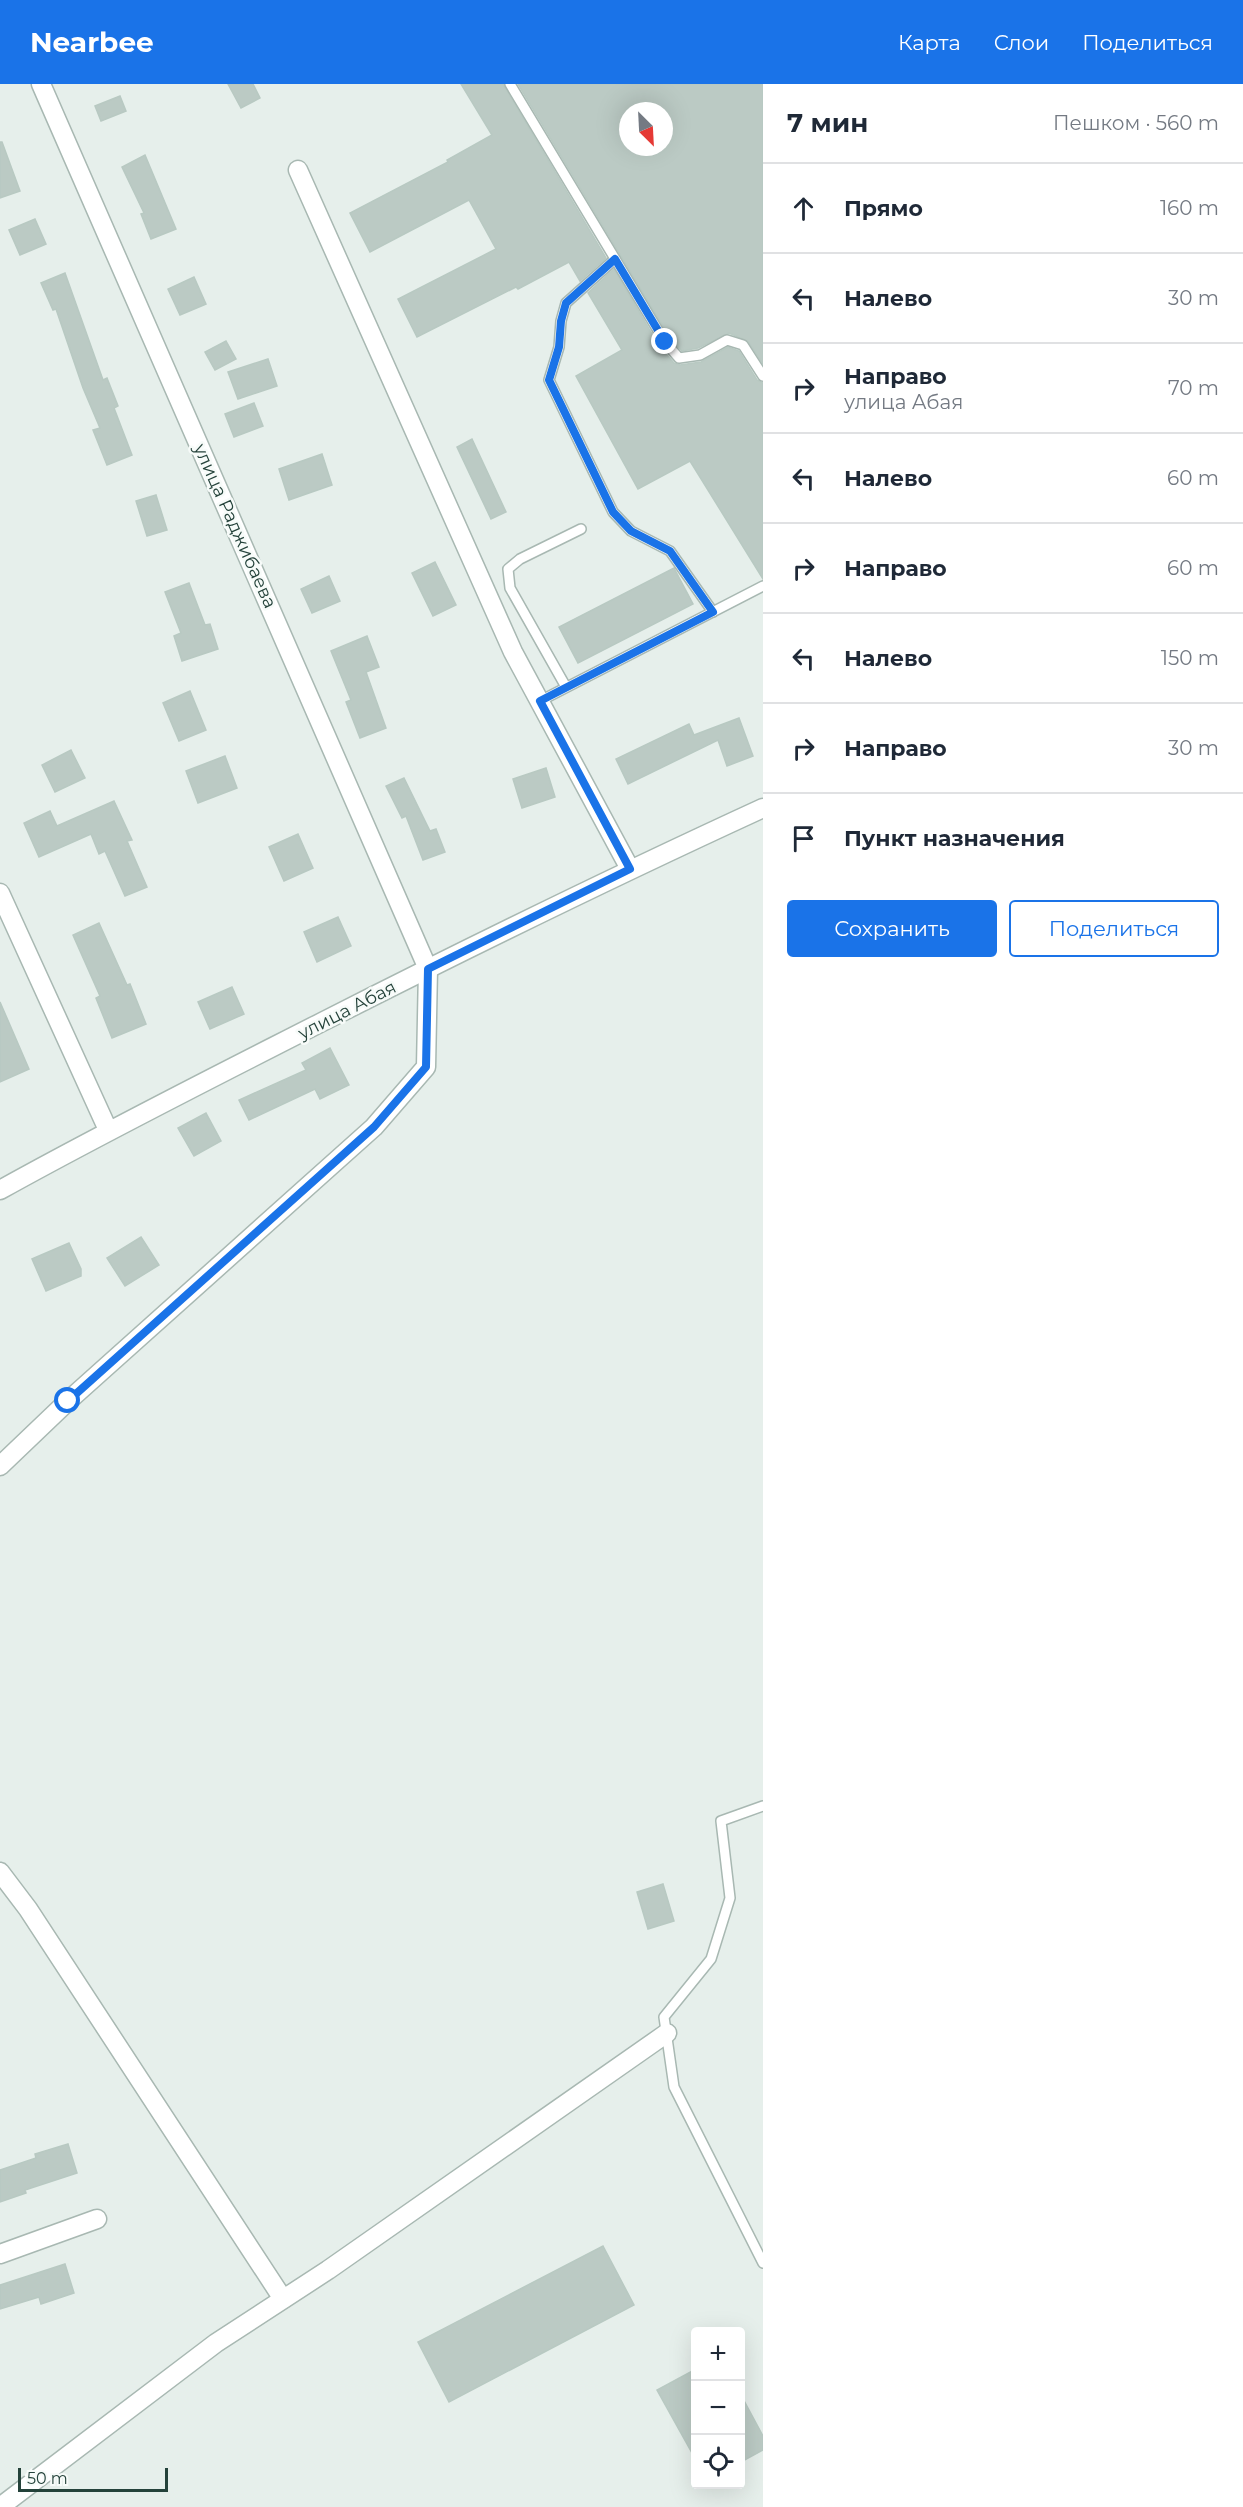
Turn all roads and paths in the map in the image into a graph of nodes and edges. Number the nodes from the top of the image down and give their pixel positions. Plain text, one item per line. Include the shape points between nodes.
1 (42, 84) edge
2 (510, 84) edge
3 (298, 170) dead end
4 (615, 259) junction
5 (763, 376) edge
6 (582, 529) dead end
7 (763, 586) edge
8 (713, 612) junction
9 (566, 687) junction
10 (540, 701) junction
11 (763, 808) edge
12 (630, 869) junction
13 (0, 893) edge
14 (428, 969) junction
15 (108, 1130) junction
16 (0, 1190) edge
17 (0, 1466) edge
18 (763, 1806) edge
19 (0, 1872) edge
20 (666, 2033) junction
21 (97, 2219) dead end
22 (0, 2254) edge
23 (763, 2263) edge
24 (284, 2299) junction
25 (0, 2507) edge

1 - 14 street, улица Раджибаева
2 - 4 lane
3 - 10 street via 513,652
4 - 5 lane via 665,342 679,358 699,355 727,340 743,345
4 - 8 lane via 566,303 549,380 613,512 631,531 670,551
6 - 9 lane via 520,559 508,569 510,588
7 - 8 lane
8 - 9 lane
9 - 10 lane
10 - 12 street
11 - 12 street, улица Абая
12 - 14 street, улица Абая
13 - 15 street
14 - 15 street, улица Абая
14 - 17 street via 426,1067 374,1127
15 - 16 street, улица Абая
18 - 20 lane via 721,1821 730,1898 711,1959 664,2017
19 - 24 street
20 - 23 lane via 674,2087
20 - 24 street
21 - 22 street
24 - 25 street via 216,2343

